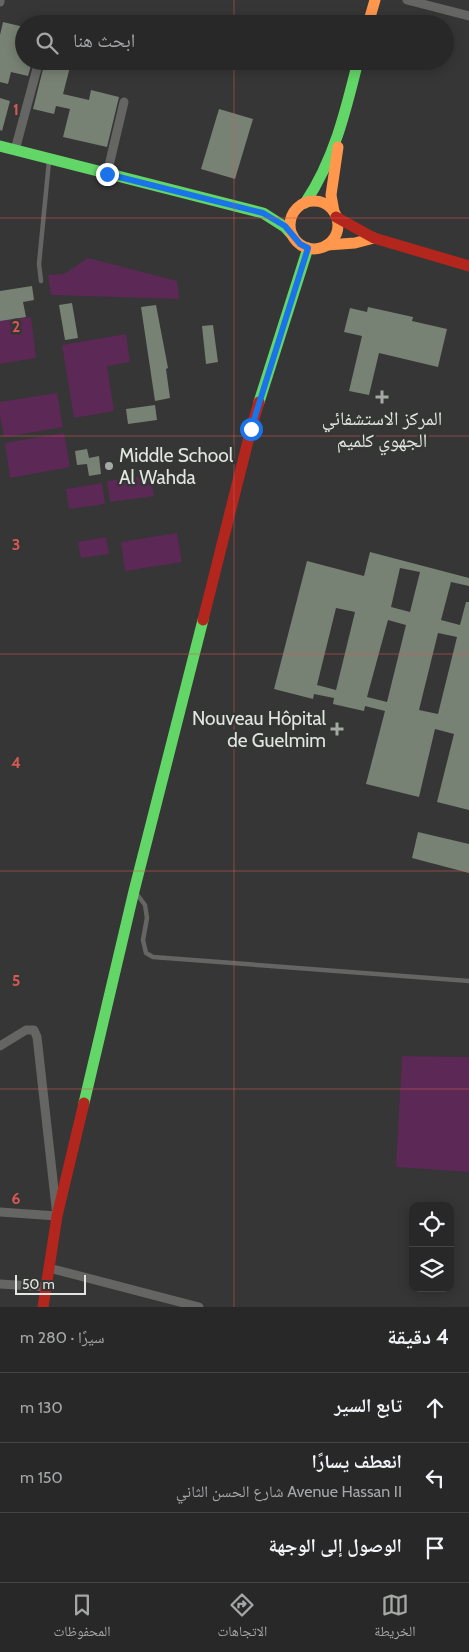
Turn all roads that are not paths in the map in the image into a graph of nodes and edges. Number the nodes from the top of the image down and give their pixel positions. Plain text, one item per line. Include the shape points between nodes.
1 (375, 0) edge
2 (408, 0) edge
3 (442, 4) edge
4 (371, 15) edge
5 (469, 16) edge
6 (36, 70) edge
7 (356, 70) edge
8 (124, 102) dead end
9 (341, 126) junction
10 (0, 146) edge
11 (15, 150) junction
12 (49, 159) junction
13 (107, 174) junction
14 (303, 204) junction
15 (263, 213) junction
16 (335, 214) junction
17 (293, 236) junction
18 (374, 238) junction
19 (327, 245) junction
20 (308, 248) junction
21 (469, 266) edge
22 (41, 281) dead end
23 (134, 891) junction
24 (469, 981) edge
25 (0, 1046) edge
26 (0, 1212) edge
27 (57, 1216) junction
28 (49, 1268) junction
29 (0, 1284) edge
30 (47, 1287) junction
31 (43, 1307) edge
32 (199, 1307) edge

1 - 4 street
2 - 3 street
3 - 5 street
6 - 11 street
7 - 9 street
8 - 13 street
9 - 14 street via 316,189
9 - 16 street via 331,195
10 - 11 street
11 - 12 street
12 - 13 street
12 - 22 lane via 39,264
13 - 15 street
14 - 15 street via 290,210
14 - 16 street via 318,202 330,207
14 - 17 street via 292,219
15 - 17 street via 285,226
16 - 18 street
16 - 19 street via 337,230
17 - 20 street
18 - 19 street
18 - 21 street
19 - 20 street
20 - 23 street via 251,429
23 - 24 lane via 145,905 147,918 143,940 146,953 153,957
23 - 27 street
25 - 27 street via 26,1030 34,1030 37,1037
26 - 27 street
27 - 28 street
28 - 30 street
28 - 32 street
29 - 30 street
30 - 31 street

